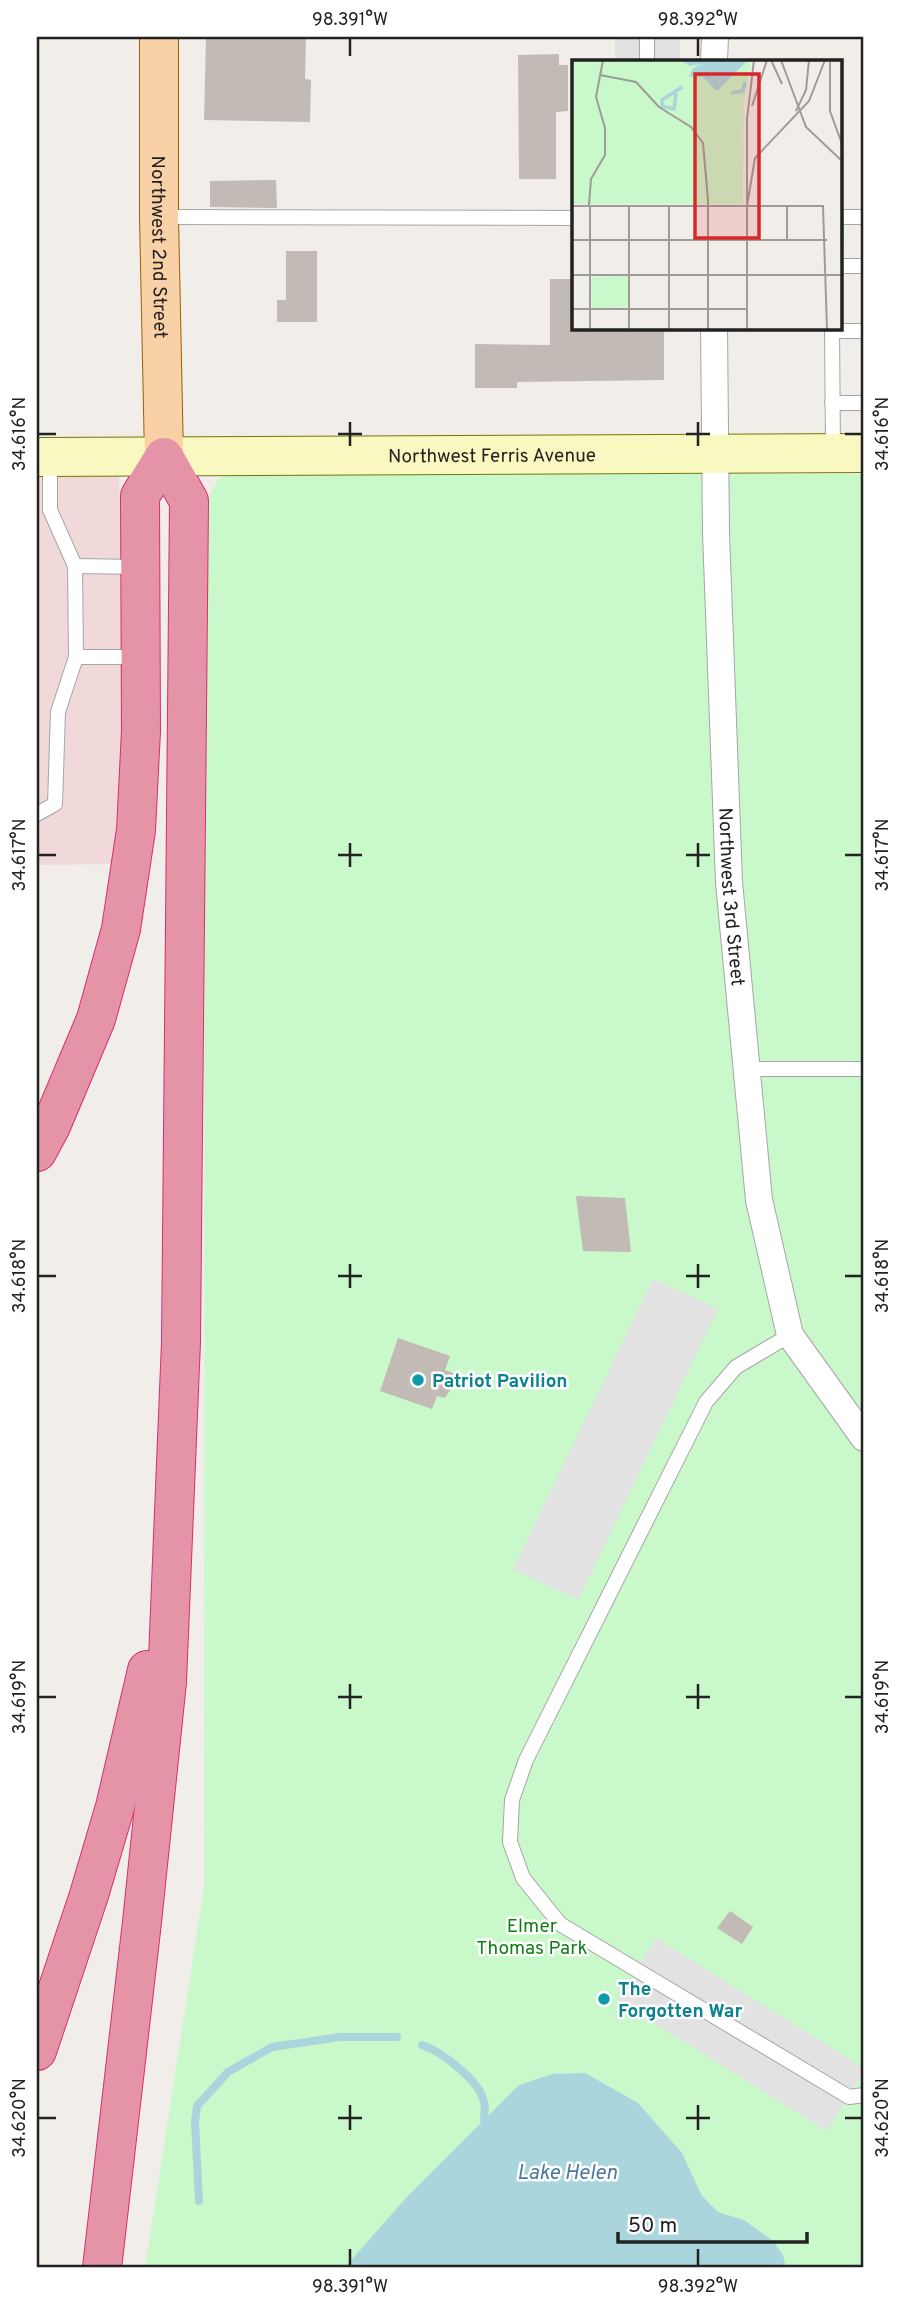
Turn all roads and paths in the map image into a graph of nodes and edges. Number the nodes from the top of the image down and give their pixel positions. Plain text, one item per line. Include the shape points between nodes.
1 (159, 37) edge
2 (647, 37) edge
3 (715, 37) edge
4 (647, 60) edge
5 (715, 60) edge
6 (159, 217) junction
7 (842, 217) edge
8 (864, 217) edge
9 (572, 218) edge
10 (842, 266) edge
11 (864, 266) edge
12 (715, 329) edge
13 (832, 329) edge
14 (864, 331) edge
15 (832, 403) junction
16 (864, 403) edge
17 (715, 453) junction
18 (849, 453) edge
19 (43, 457) edge
20 (164, 457) junction
21 (75, 566) junction
22 (140, 567) junction
23 (76, 657) junction
24 (140, 657) junction
25 (37, 814) edge
26 (747, 1069) junction
27 (864, 1069) edge
28 (37, 1152) edge
29 (790, 1335) junction
30 (864, 1438) edge
31 (172, 1529) junction
32 (37, 2051) edge
33 (864, 2095) edge
34 (102, 2268) edge

1 - 6 main road, Northwest 2nd Street
2 - 4 lane
3 - 5 street
6 - 9 lane
6 - 20 main road, Northwest 2nd Street
7 - 8 lane
10 - 11 lane
12 - 17 street, Northwest 3rd Street
13 - 14 lane
13 - 15 lane
15 - 16 lane
15 - 18 lane
17 - 18 street, Northwest Ferris Avenue
17 - 20 street, Northwest Ferris Avenue
17 - 26 street, Northwest 3rd Street via 729,882
19 - 20 street, Northwest Ferris Avenue
19 - 21 lane via 50,510
20 - 22 highway via 140,496
20 - 31 highway via 189,501 181,1342
21 - 22 lane
21 - 23 lane
22 - 24 highway
23 - 24 lane
23 - 25 lane via 58,712 55,804
24 - 28 highway via 136,830 121,929 96,1019
26 - 27 lane
26 - 29 street, Northwest 3rd Street via 759,1200
29 - 30 street, Northwest 3rd Street
29 - 33 lane via 736,1367 706,1402 526,1760 512,1800 509,1842 523,1878 560,1924 849,2097
31 - 32 highway via 145,1681 115,1807
31 - 34 highway via 167,1682

